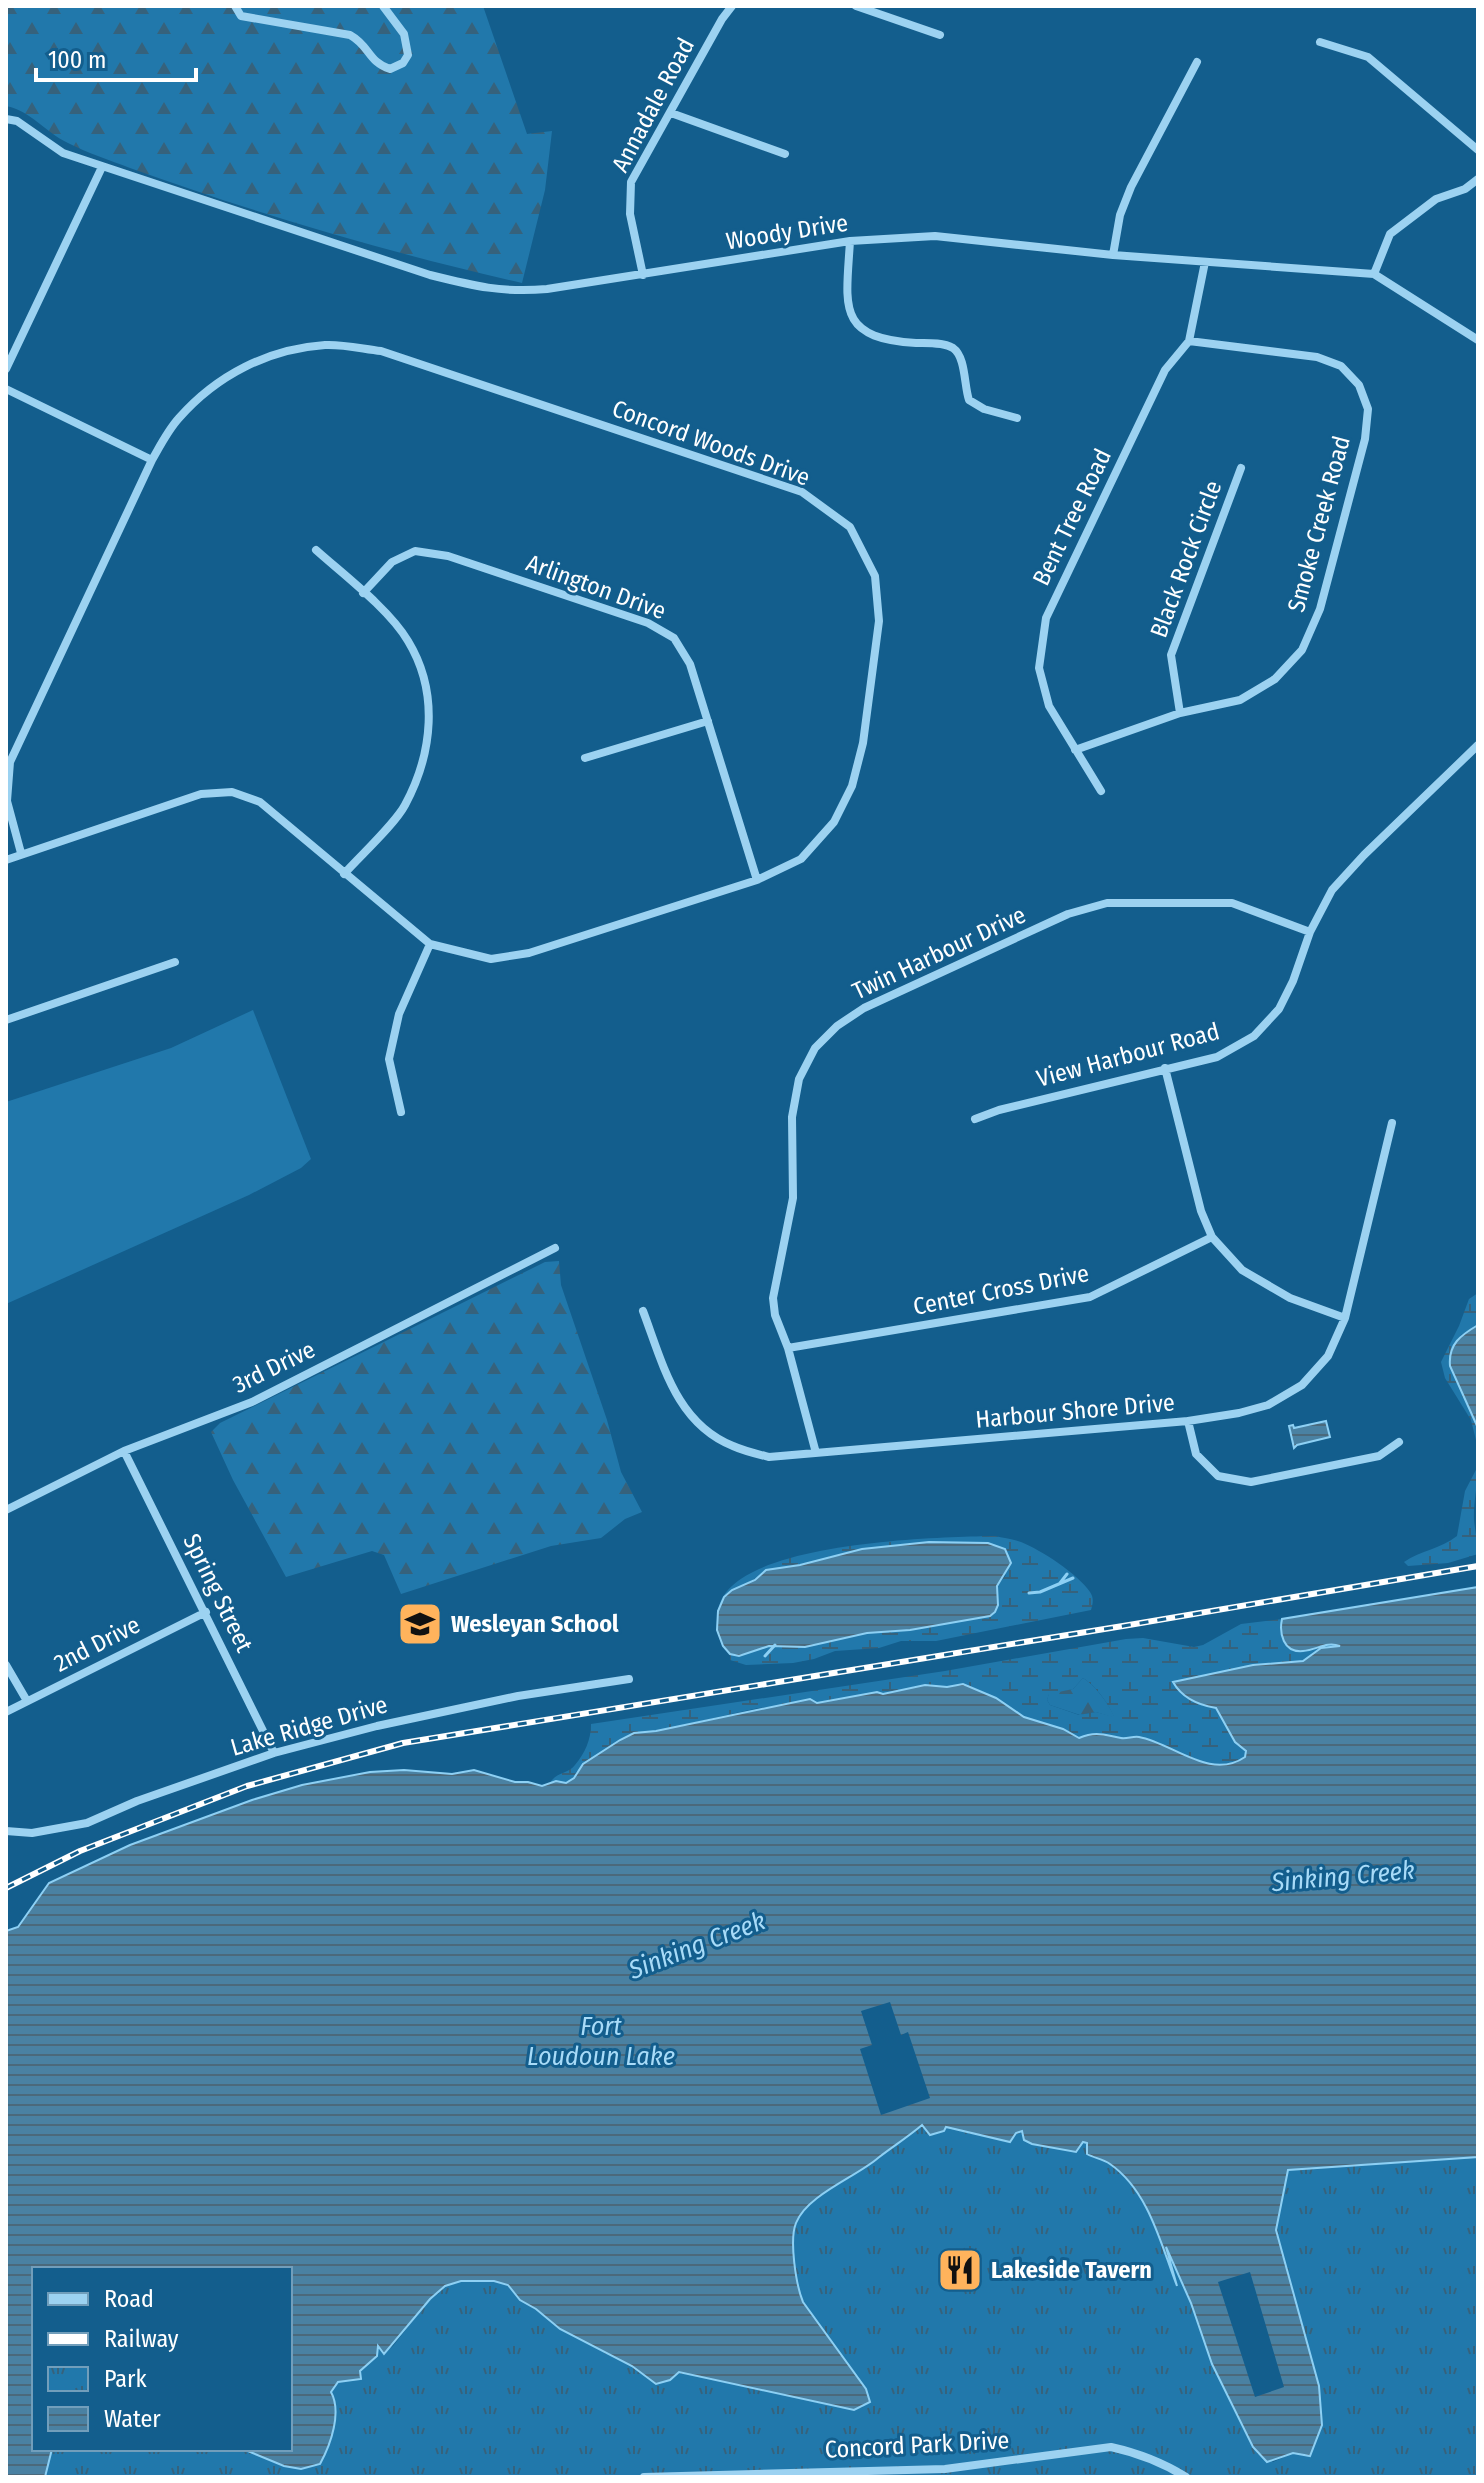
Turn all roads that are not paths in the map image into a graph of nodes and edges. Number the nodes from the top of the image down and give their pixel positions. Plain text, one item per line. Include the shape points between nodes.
1 (235, 6) edge
2 (383, 6) edge
3 (732, 6) edge
4 (856, 6) edge
5 (940, 35) dead end
6 (1320, 42) dead end
7 (1197, 62) dead end
8 (671, 113) junction
9 (6, 119) edge
10 (1478, 150) edge
11 (785, 154) dead end
12 (102, 167) junction
13 (1478, 179) edge
14 (850, 241) junction
15 (1113, 255) junction
16 (1205, 262) junction
17 (1374, 274) junction
18 (643, 275) junction
19 (1478, 340) edge
20 (1189, 341) junction
21 (6, 369) edge
22 (6, 389) edge
23 (1017, 418) dead end
24 (152, 460) junction
25 (1241, 468) dead end
26 (316, 550) dead end
27 (363, 593) junction
28 (1180, 713) junction
29 (708, 721) junction
30 (1478, 745) edge
31 (1075, 750) junction
32 (585, 758) dead end
33 (1101, 791) dead end
34 (21, 853) junction
35 (6, 860) edge
36 (344, 874) junction
37 (757, 880) junction
38 (1310, 932) junction
39 (430, 944) junction
40 (175, 962) dead end
41 (6, 1020) edge
42 (1165, 1068) junction
43 (401, 1112) dead end
44 (975, 1119) dead end
45 (1392, 1123) dead end
46 (1212, 1237) junction
47 (555, 1248) dead end
48 (643, 1311) dead end
49 (1345, 1318) junction
50 (788, 1348) junction
51 (1188, 1421) junction
52 (1399, 1442) dead end
53 (124, 1451) junction
54 (816, 1453) junction
55 (6, 1510) edge
56 (206, 1612) junction
57 (6, 1665) edge
58 (629, 1679) dead end
59 (27, 1701) junction
60 (6, 1712) edge
61 (274, 1753) junction
62 (6, 1831) edge
63 (644, 2477) edge
64 (1186, 2477) edge

1 - 2 street via 241,16 350,35 377,65 390,69 408,55 404,34
3 - 8 street, Annadale Road
4 - 5 street
6 - 10 street via 1368,57
7 - 15 street via 1131,187
8 - 11 street
8 - 18 street, Annadale Road via 631,182 630,214
9 - 12 street, Woody Drive via 63,153
12 - 18 street, Woody Drive via 481,288 513,292
12 - 21 street
13 - 17 street via 1436,199 1390,234
14 - 15 street, Woody Drive via 935,236
14 - 18 street, Woody Drive
14 - 23 street via 847,297 852,321 868,335 953,348 961,359 969,400
15 - 16 street, Woody Drive
16 - 17 street, Woody Drive
16 - 20 street, Bent Tree Road
17 - 19 street, Woody Drive
20 - 28 street, Smoke Creek Road via 1317,357 1341,366 1359,385 1368,409 1365,439 1320,609 1302,650 1275,679 1240,700
20 - 31 street, Bent Tree Road via 1165,370 1046,618 1039,668 1049,706
22 - 24 street
24 - 34 street, Concord Woods Drive via 10,762 7,801
24 - 37 street, Concord Woods Drive via 177,420 215,383 256,360 329,345 381,351 802,492 850,527 875,576 879,621 852,786 834,822 801,859
25 - 28 street, Black Rock Circle via 1171,655
26 - 27 street
27 - 29 street, Arlington Drive via 392,562 415,551 448,556 648,623 674,638 690,664
27 - 36 street via 408,640 424,678 430,715 426,753 404,807
28 - 31 street, Smoke Creek Road
29 - 32 street
29 - 37 street, Arlington Drive
30 - 38 street, View Harbour Road via 1332,890
31 - 33 street, Bent Tree Road
34 - 35 street, Concord Woods Drive
34 - 36 street, Concord Woods Drive via 201,794 232,792 260,802
36 - 39 street, Concord Woods Drive
37 - 39 street, Concord Woods Drive via 529,953 491,959
38 - 42 street, View Harbour Road via 1279,1009 1254,1036 1217,1057
38 - 50 street, Twin Harbour Drive via 1232,903 1107,903 1068,914 864,1008 837,1026 815,1048 799,1079 792,1117 793,1198 773,1298
39 - 43 street via 399,1014 389,1059
40 - 41 street
42 - 44 street, View Harbour Road
42 - 46 street
45 - 49 street, Harbour Shore Drive
46 - 49 street via 1242,1270 1290,1298
46 - 50 street, Center Cross Drive via 1090,1297
47 - 53 street, 3rd Drive via 252,1402
48 - 54 street, Harbour Shore Drive via 674,1393 709,1434 769,1457
49 - 51 street, Harbour Shore Drive via 1328,1356 1302,1385 1268,1405
50 - 54 street, Twin Harbour Drive
51 - 52 street via 1196,1454 1218,1476 1251,1482 1379,1456
51 - 54 street, Harbour Shore Drive
53 - 55 street, 3rd Drive
53 - 56 street, Spring Street
56 - 59 street, 2nd Drive
56 - 61 street, Spring Street
57 - 59 street
58 - 61 street, Lake Ridge Drive via 518,1696
59 - 60 street, 2nd Drive
61 - 62 street, Lake Ridge Drive via 87,1823 32,1833
63 - 64 street, Concord Park Drive via 945,2469 1111,2447 1162,2463

